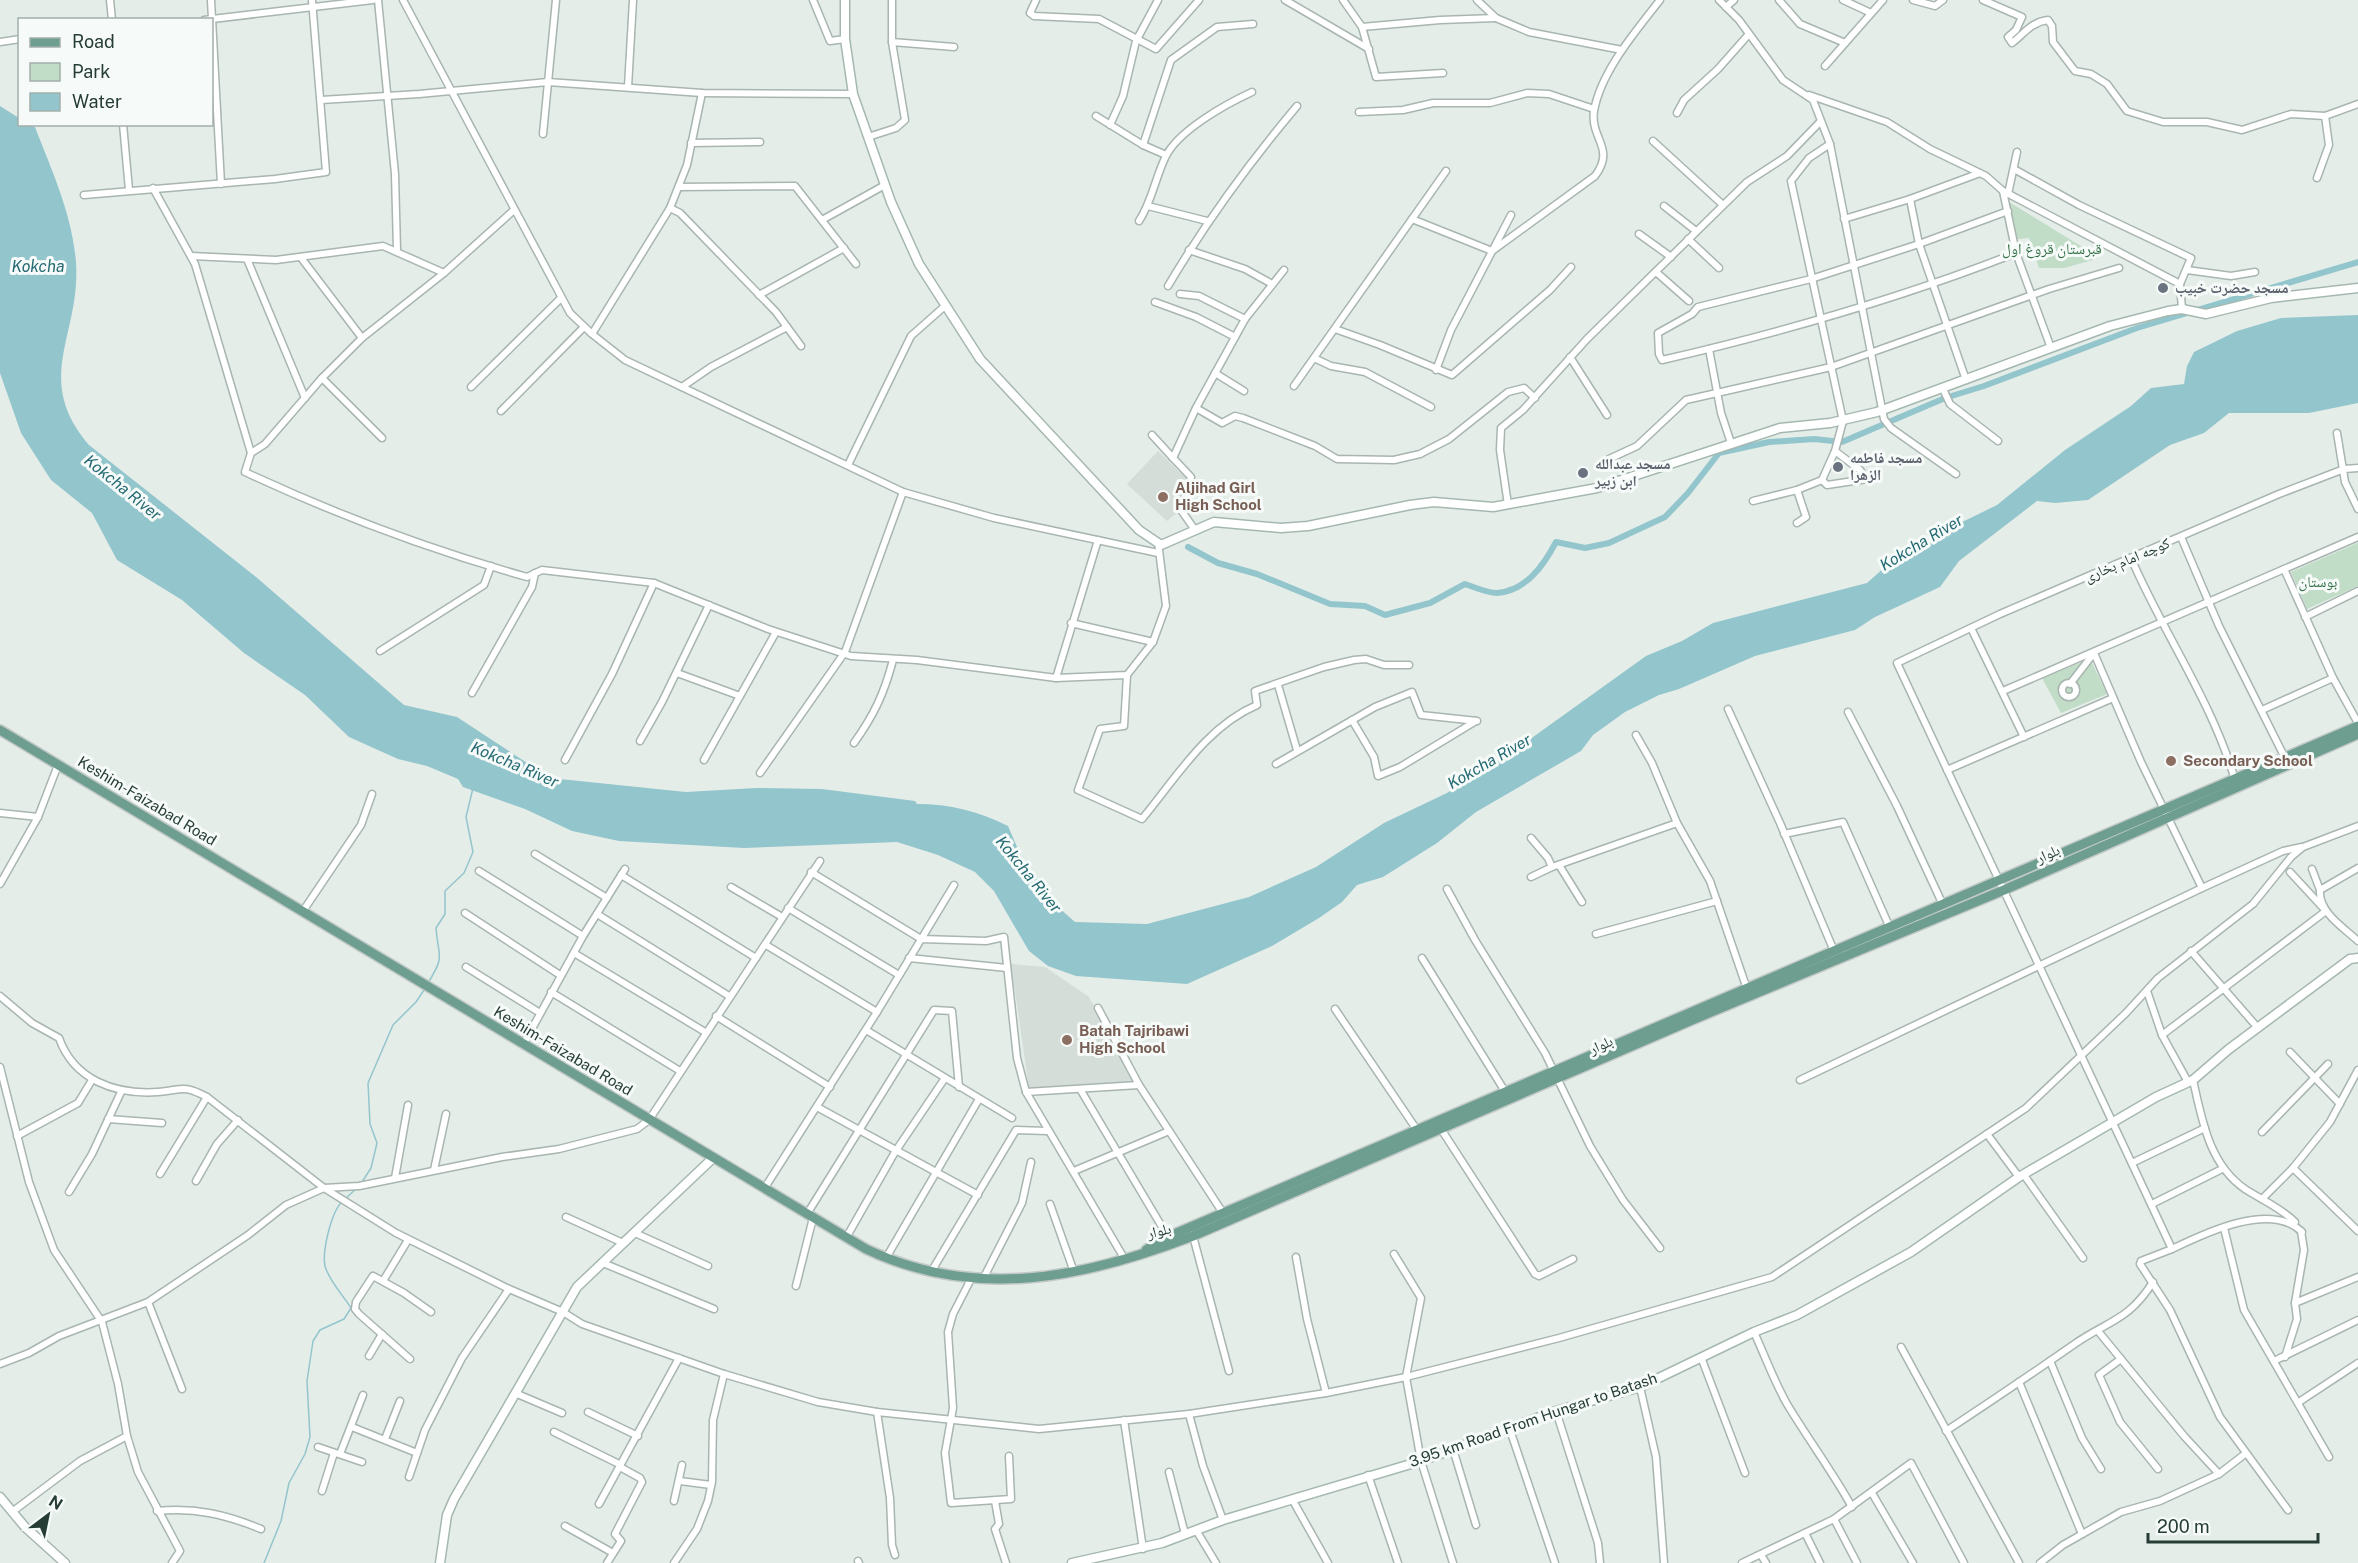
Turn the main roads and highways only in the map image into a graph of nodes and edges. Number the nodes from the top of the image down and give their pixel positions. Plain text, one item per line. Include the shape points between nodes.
1 (2358, 725) edge
2 (0, 730) edge
3 (2358, 734) edge
4 (2310, 751) junction
5 (2166, 814) junction
6 (1690, 1017) junction
7 (1556, 1076) junction
8 (1242, 1210) junction
9 (1144, 1251) junction

1 - 4 main road, بلوار
2 - 9 main road, Keshim-Faizabad Road via 764,1190 886,1258 970,1279 1033,1279 1074,1273
3 - 4 main road, بلوار
4 - 5 main road, بلوار
4 - 5 main road, بلوار via 2285,758
5 - 6 main road, بلوار via 2004,890
5 - 6 main road, بلوار via 1999,880
6 - 7 main road, بلوار
7 - 8 main road, بلوار via 1442,1129
7 - 8 main road, بلوار via 1417,1130
8 - 9 main road, بلوار via 1193,1236
8 - 9 main road, بلوار via 1223,1213

